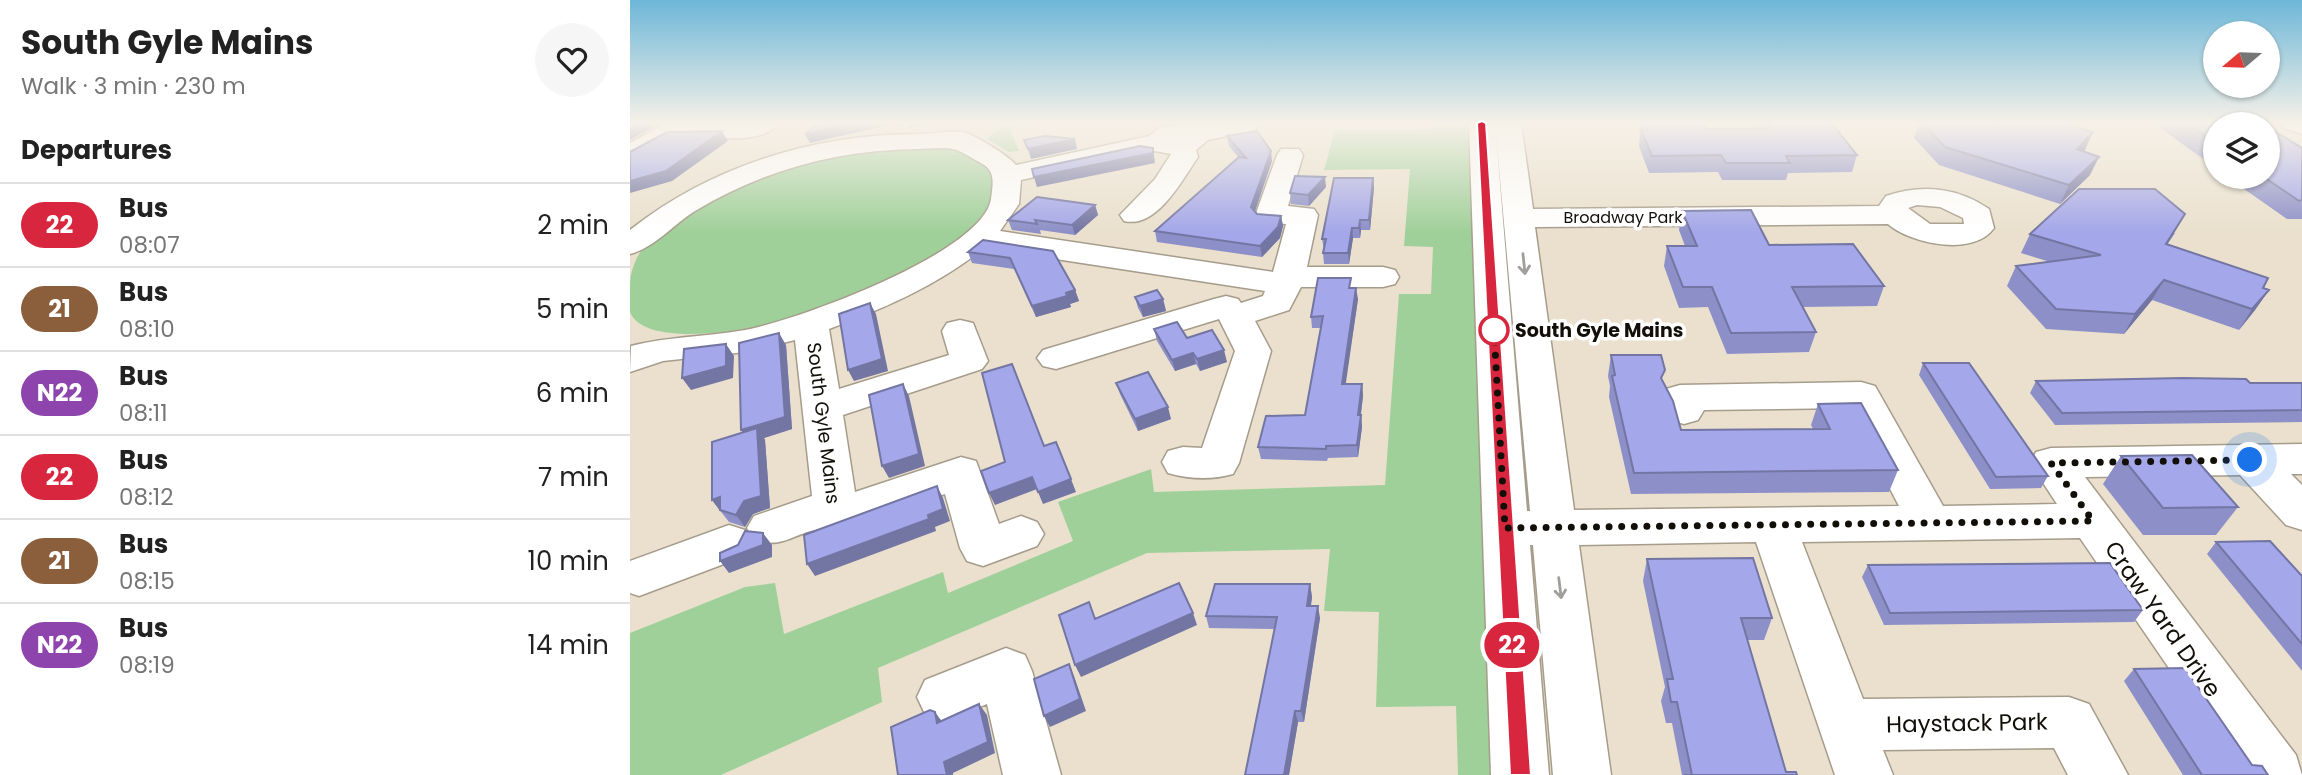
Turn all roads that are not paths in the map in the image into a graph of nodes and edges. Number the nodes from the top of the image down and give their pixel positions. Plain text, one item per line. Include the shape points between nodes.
1 (791, 159) edge
2 (992, 159) edge
3 (1074, 159) edge
4 (1183, 159) edge
5 (1289, 159) edge
6 (1484, 159) edge
7 (1512, 159) edge
8 (1007, 175) junction
9 (1135, 215) dead end
10 (1896, 215) dead end
11 (1519, 218) junction
12 (630, 219) edge
13 (660, 219) junction
14 (982, 238) junction
15 (630, 245) edge
16 (1198, 272) junction
17 (1383, 277) dead end
18 (1287, 281) junction
19 (1230, 311) junction
20 (811, 324) junction
21 (960, 331) dead end
22 (636, 350) edge
23 (1056, 358) dead end
24 (821, 408) junction
25 (1684, 411) dead end
26 (2302, 459) edge
27 (2250, 460) junction
28 (1183, 462) dead end
29 (834, 505) junction
30 (2302, 513) edge
31 (2093, 521) junction
32 (1930, 523) junction
33 (1773, 525) junction
34 (1553, 527) junction
35 (1505, 528) junction
36 (1021, 534) dead end
37 (639, 577) dead end
38 (944, 696) dead end
39 (1846, 724) junction
40 (1032, 775) edge
41 (1520, 775) edge
42 (1582, 775) edge
43 (1864, 775) edge
44 (2099, 775) edge
45 (2276, 775) edge

1 - 13 street via 763,167
2 - 8 street via 1002,164
3 - 8 street
4 - 9 street
5 - 18 street via 1270,216 1303,215
6 - 35 street
7 - 11 street
8 - 14 street via 1002,213
10 - 11 street, Broadway Park
11 -> 34 street
12 - 13 street
13 - 15 street
14 - 16 street
14 - 20 street via 933,270
16 - 18 street
16 - 19 street
17 - 18 street
18 - 19 street via 1277,303
19 - 23 street
19 - 28 street via 1253,351 1218,463
20 - 22 street via 746,341
20 - 24 street, South Gyle Mains
21 - 24 street via 969,361
24 - 29 street, South Gyle Mains
25 - 32 street via 1680,398 1861,395
26 - 27 street
27 - 30 street
27 - 31 street, Craw Yard Drive via 2051,463
29 - 36 street, South Gyle Mains via 836,515 961,472 983,548
29 - 37 street
31 - 32 street
31 - 45 street, Craw Yard Drive
32 - 33 street
33 - 34 street
33 - 39 street
34 - 35 street
34 -> 42 street
35 - 41 street
38 - 40 street via 1006,671
39 - 43 street
39 - 44 street, Haystack Park via 2069,722

